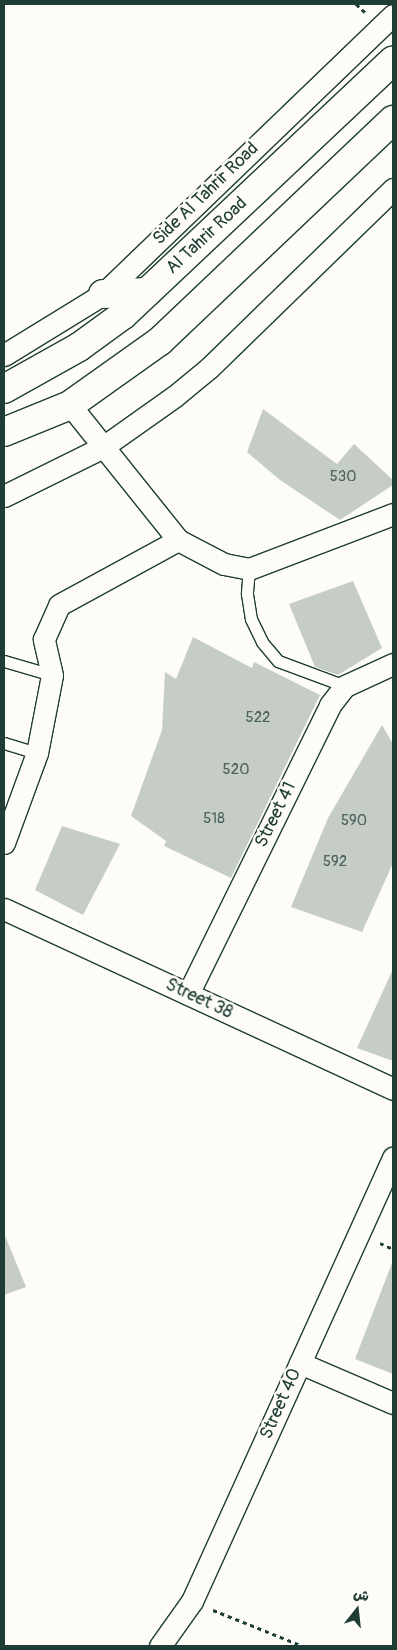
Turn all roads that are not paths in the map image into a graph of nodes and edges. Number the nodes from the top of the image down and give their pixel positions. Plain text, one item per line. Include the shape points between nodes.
1 (393, 15) edge
2 (393, 61) edge
3 (393, 120) edge
4 (393, 190) edge
5 (147, 292) junction
6 (103, 294) junction
7 (4, 355) edge
8 (4, 389) edge
9 (70, 405) junction
10 (4, 432) edge
11 (103, 447) junction
12 (4, 496) edge
13 (393, 514) edge
14 (178, 540) junction
15 (249, 569) junction
16 (4, 661) edge
17 (393, 664) edge
18 (52, 675) junction
19 (345, 686) junction
20 (4, 743) edge
21 (36, 753) junction
22 (4, 843) edge
23 (4, 909) edge
24 (188, 994) junction
25 (393, 1089) edge
26 (393, 1157) edge
27 (300, 1363) junction
28 (393, 1403) edge
29 (160, 1646) edge

1 - 6 street, Side Al Tahrir Road
2 - 5 street, Al Tahrir Road
3 - 9 street via 160,341
4 - 11 street via 209,368
5 - 6 street
5 - 8 street, Al Tahrir Road via 123,315 79,347
6 - 7 street, Side Al Tahrir Road
9 - 10 street
9 - 11 street
11 - 12 street
11 - 14 street
13 - 15 street
14 - 15 street via 200,554
14 - 18 street via 59,605 44,639
15 - 19 lane via 246,594 251,619 262,642 278,661
16 - 18 lane
17 - 19 street, Street 41
18 - 21 street
19 - 24 street, Street 41 via 330,706
20 - 21 lane
21 - 22 street
23 - 24 street, Street 38
24 - 25 street, Street 38
26 - 27 street, Street 40
27 - 28 street
27 - 29 street, Street 40 via 192,1601

